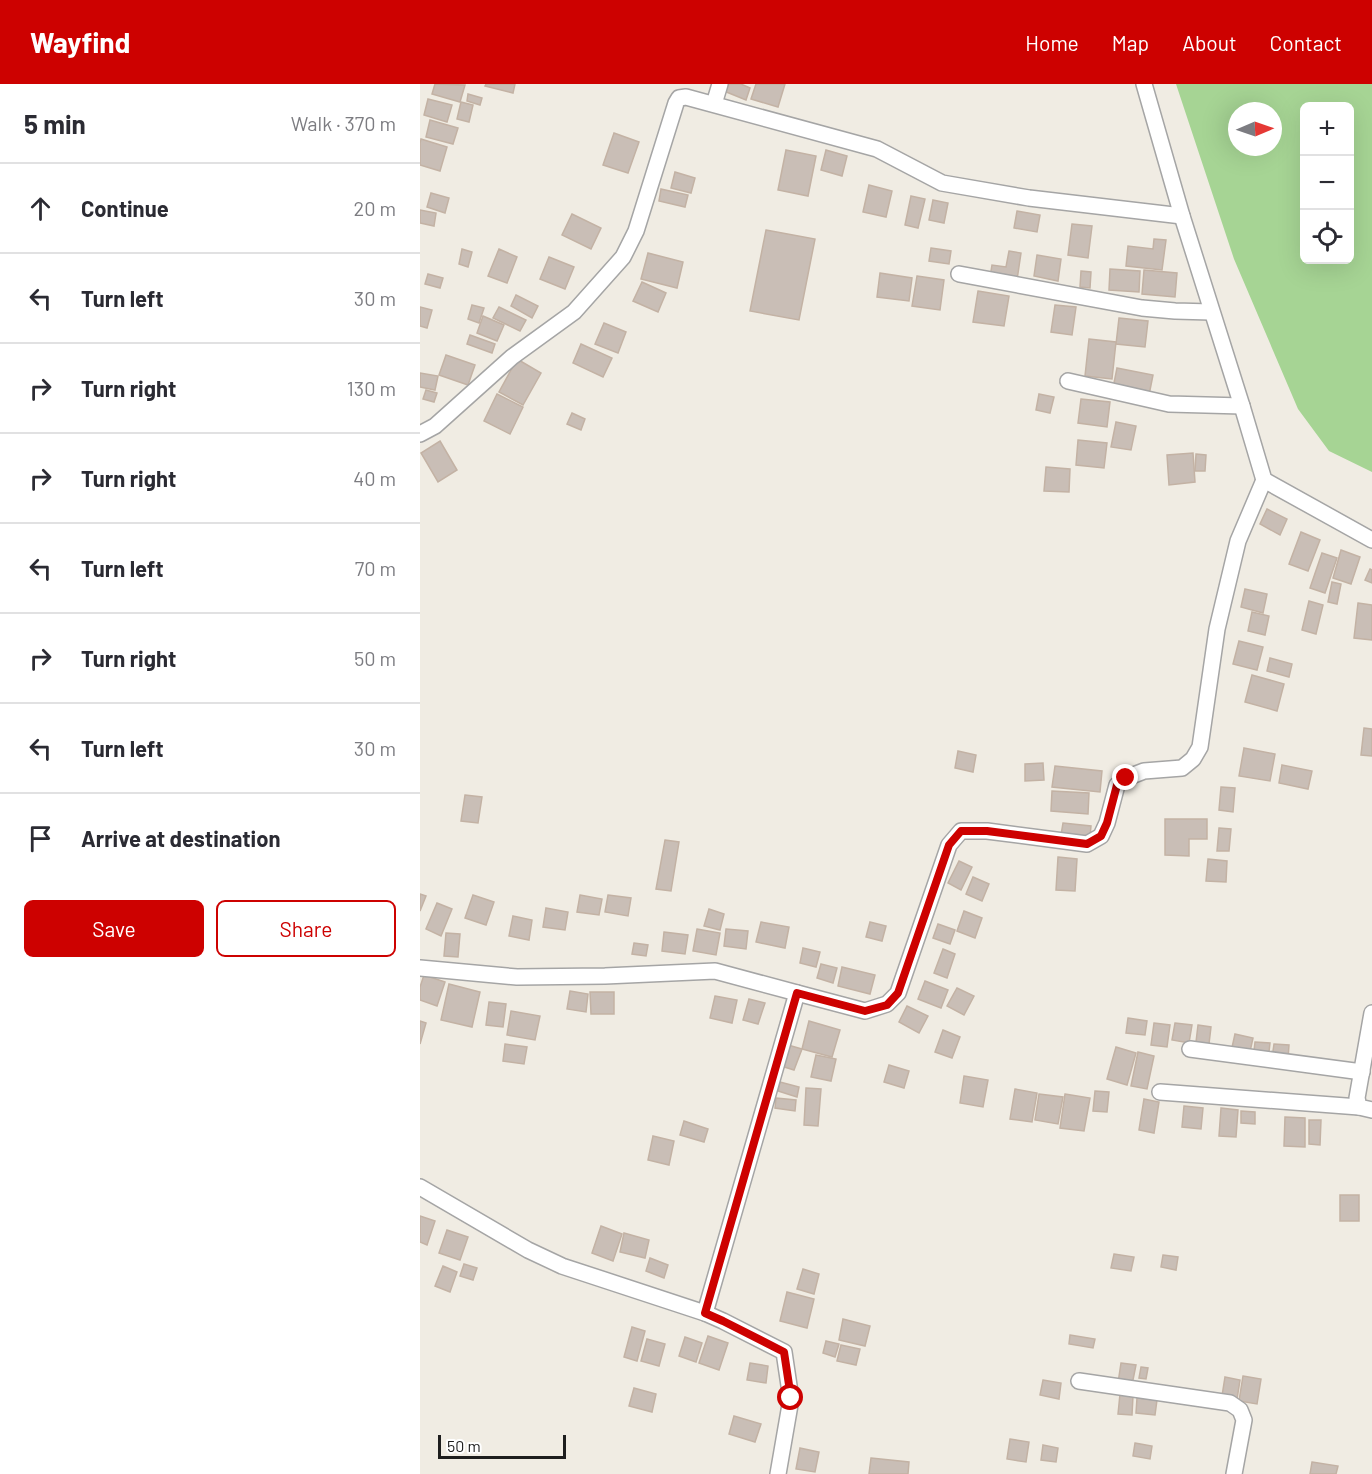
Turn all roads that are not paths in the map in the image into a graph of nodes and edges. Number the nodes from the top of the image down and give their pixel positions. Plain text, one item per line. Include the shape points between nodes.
1 (720, 84) edge
2 (1144, 84) edge
3 (714, 104) junction
4 (1182, 216) junction
5 (959, 274) dead end
6 (1211, 312) junction
7 (1068, 381) dead end
8 (1242, 406) junction
9 (420, 434) edge
10 (1264, 480) junction
11 (1372, 540) edge
12 (420, 968) edge
13 (797, 993) junction
14 (1372, 1013) edge
15 (1190, 1049) dead end
16 (1362, 1072) junction
17 (1160, 1092) dead end
18 (1366, 1108) edge
19 (420, 1187) edge
20 (705, 1313) junction
21 (1079, 1382) dead end
22 (778, 1474) edge
23 (1234, 1474) edge

1 - 3 street
2 - 4 street
3 - 4 street via 877,149 942,183 1029,198
3 - 9 street via 679,98 636,231 623,257 574,312 512,357 435,426
4 - 6 street
5 - 6 street via 1142,308
6 - 8 street
7 - 8 street via 1169,404
8 - 10 street
10 - 11 street
10 - 13 street via 1238,540 1217,629 1200,747 1193,759 1182,768 1144,771 1117,785 1101,836 1087,844 961,831 949,845 898,993 887,1005 865,1011
12 - 13 street via 517,977 715,971
13 - 20 street
14 - 16 street
15 - 16 street
16 - 18 street via 1357,1098
17 - 18 street
19 - 20 street via 562,1266
20 - 22 street via 784,1352 791,1398
21 - 23 street via 1230,1403 1240,1410 1244,1420

